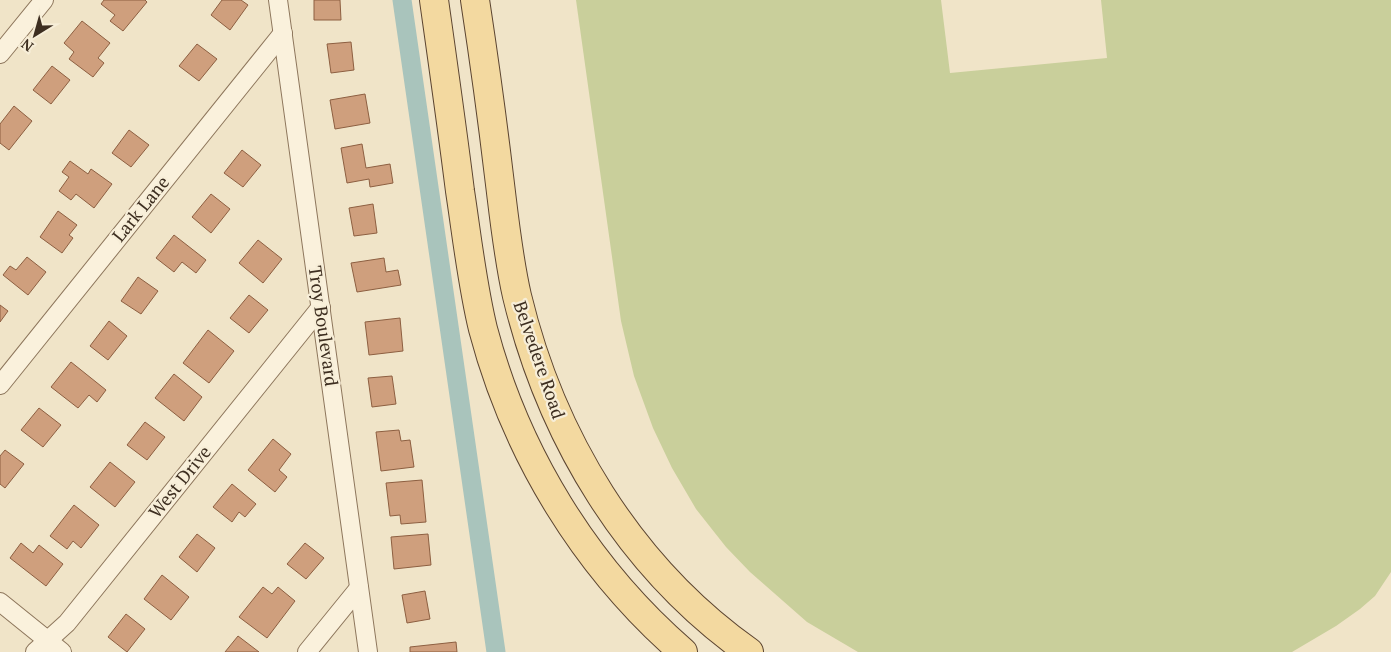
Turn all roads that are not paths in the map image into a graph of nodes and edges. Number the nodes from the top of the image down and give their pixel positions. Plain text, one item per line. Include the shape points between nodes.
1 (44, 0) edge
2 (278, 0) edge
3 (465, 0) edge
4 (476, 0) edge
5 (435, 2) edge
6 (283, 33) junction
7 (0, 54) edge
8 (321, 307) junction
9 (0, 385) edge
10 (359, 588) junction
11 (0, 602) edge
12 (41, 646) edge
13 (62, 652) edge
14 (307, 652) edge
15 (368, 652) edge
16 (683, 652) edge
17 (749, 652) edge

1 - 7 street
2 - 6 street, Troy Boulevard
3 - 5 main road
4 - 17 main road, Belvedere Road via 517,293 533,352 553,406 581,463 632,540 691,604
5 - 16 main road via 477,298 492,358 513,418 541,475 592,554 631,602
6 - 8 street, Troy Boulevard
6 - 9 street, Lark Lane
8 - 10 street, Troy Boulevard
8 - 12 street, West Drive via 67,623
10 - 14 street
10 - 15 street, Troy Boulevard
11 - 12 street
12 - 13 street

